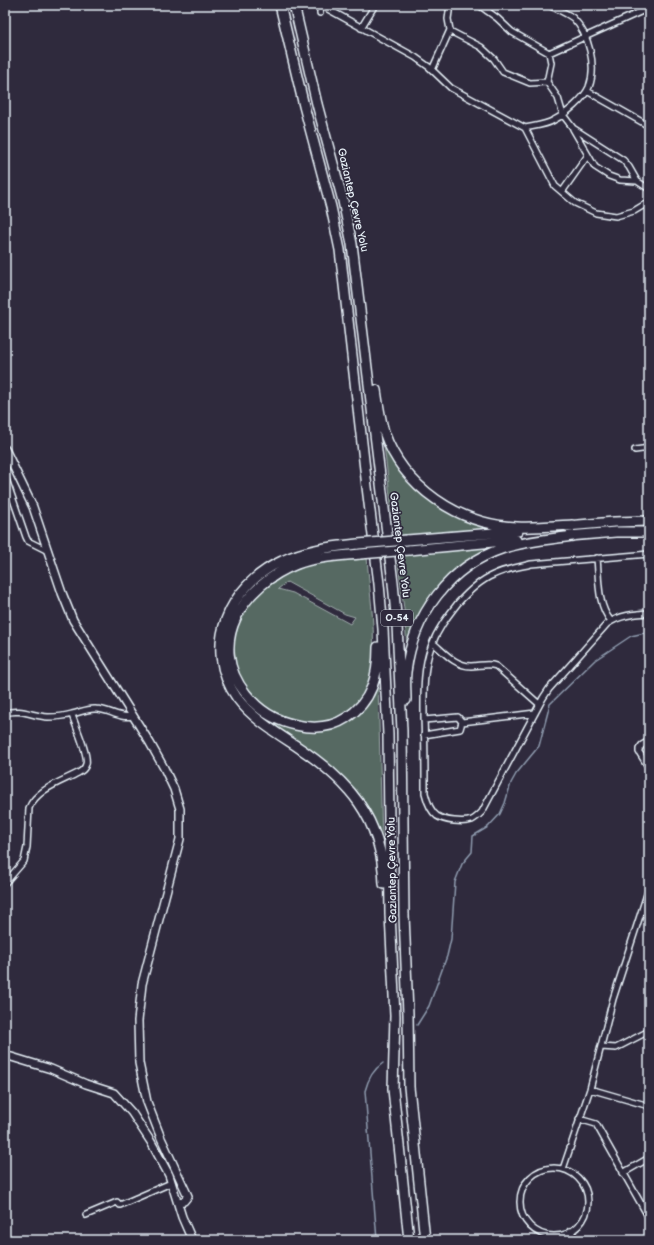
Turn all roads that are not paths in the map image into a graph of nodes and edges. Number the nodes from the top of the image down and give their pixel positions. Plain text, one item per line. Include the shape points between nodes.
1 (280, 5) edge
2 (294, 5) edge
3 (320, 5) edge
4 (324, 5) edge
5 (376, 5) edge
6 (450, 5) edge
7 (479, 5) edge
8 (491, 5) edge
9 (549, 5) edge
10 (649, 8) edge
11 (487, 11) junction
12 (320, 13) dead end
13 (361, 28) junction
14 (450, 31) junction
15 (586, 37) junction
16 (549, 53) junction
17 (432, 70) junction
18 (547, 82) junction
19 (587, 91) junction
20 (563, 115) junction
21 (649, 126) edge
22 (525, 128) junction
23 (573, 128) junction
24 (588, 155) junction
25 (637, 181) junction
26 (649, 189) edge
27 (562, 192) junction
28 (649, 202) edge
29 (366, 359) junction
30 (649, 448) edge
31 (5, 450) edge
32 (635, 450) dead end
33 (5, 476) edge
34 (649, 521) edge
35 (572, 526) junction
36 (649, 532) edge
37 (573, 536) junction
38 (48, 551) junction
39 (649, 554) edge
40 (597, 558) junction
41 (380, 584) junction
42 (649, 613) edge
43 (611, 621) junction
44 (433, 643) junction
45 (539, 704) junction
46 (5, 713) edge
47 (535, 713) junction
48 (72, 715) junction
49 (132, 716) junction
50 (424, 720) junction
51 (462, 722) junction
52 (402, 731) junction
53 (424, 734) junction
54 (649, 741) edge
55 (649, 768) edge
56 (5, 883) edge
57 (649, 888) edge
58 (390, 914) junction
59 (649, 1031) edge
60 (601, 1047) junction
61 (5, 1055) edge
62 (590, 1089) junction
63 (649, 1106) edge
64 (579, 1119) junction
65 (649, 1158) edge
66 (563, 1169) junction
67 (623, 1173) junction
68 (171, 1182) junction
69 (178, 1202) junction
70 (86, 1215) dead end
71 (649, 1218) edge
72 (570, 1231) junction
73 (544, 1237) edge
74 (192, 1240) edge
75 (409, 1240) edge
76 (425, 1240) edge
77 (577, 1240) edge

1 - 41 highway, Gaziantep Çevre Yolu / O-54 via 340,250
2 - 29 highway, Gaziantep Çevre Yolu / O-54 via 352,244
3 - 12 street
4 - 13 street
5 - 13 street
6 - 14 street
7 - 11 street
8 - 11 street
9 - 15 street via 573,18
10 - 15 street
11 - 16 street via 512,32
13 - 17 street via 415,57
14 - 17 street
14 - 18 street via 481,47 503,72 530,83
15 - 16 street
15 - 19 street via 592,62
16 - 18 street via 551,63
17 - 22 street via 451,88
18 - 20 street via 558,98
19 - 20 street
19 - 21 street
20 - 22 street via 553,121
20 - 23 street
22 - 27 street via 555,186
23 - 24 street
23 - 25 street via 623,160
24 - 25 street via 595,168 609,176 620,180
24 - 27 street
25 - 26 street
27 - 28 street via 575,203 596,214 625,214
29 - 35 highway via 391,447 398,461 423,489 450,508 493,524 517,527
29 - 52 highway, Gaziantep Çevre Yolu / O-54 via 394,590
30 - 32 street
31 - 38 street via 33,507
33 - 38 street via 28,541
34 - 35 highway
35 - 58 highway, bridge via 358,544 305,552 281,561 259,576 238,596 231,608 220,640 221,662 226,679 245,708 334,773 362,807 380,850 384,894
36 - 37 highway
37 - 41 highway, bridge via 360,554 314,560 286,568 265,582 248,598 240,609 231,631 230,660 239,684 250,700 275,719 299,726 322,727 342,721 361,706 368,696 377,671
37 - 52 highway via 520,544 492,553 463,570 445,585 431,602 412,644 406,672 406,706
38 - 49 street via 73,620
39 - 40 street
40 - 43 street via 602,604
40 - 44 street via 532,564 494,574 464,596 443,622
41 - 58 highway, Gaziantep Çevre Yolu / O-54 via 388,735
42 - 43 street via 624,616
43 - 45 street via 549,689
44 - 45 street via 454,661 463,665 496,666
44 - 50 street via 426,670
45 - 47 street
46 - 48 street via 17,710 49,717
47 - 51 street
47 - 53 street via 482,812 470,821 444,819 437,815 430,805 425,793
48 - 49 street via 88,709 98,709 119,716
48 - 56 street via 87,756 87,763 83,770 42,793 31,804 24,861
49 - 69 street via 164,768 180,809 180,839 142,984 138,1021 139,1063 147,1102 188,1196 184,1201
50 - 51 street via 458,718
50 - 53 street
51 - 53 street via 460,729
52 - 76 highway, Gaziantep Çevre Yolu / O-54 via 409,1087
54 - 55 street via 639,749
57 - 60 street via 613,999
58 - 75 highway, Gaziantep Çevre Yolu / O-54 via 395,1016 393,1089
59 - 60 street via 616,1048
60 - 62 street
61 - 68 street via 51,1068 114,1093 132,1113 151,1142
62 - 63 street
62 - 64 street
64 - 66 street
64 - 67 street via 596,1124
65 - 67 street
66 - 72 street via 580,1179 588,1198 584,1217
66 - 73 street via 542,1170 526,1183 522,1192 522,1213
67 - 71 street
68 - 69 street
68 - 70 street via 120,1205 117,1202
69 - 74 street
72 - 73 street
72 - 77 street

